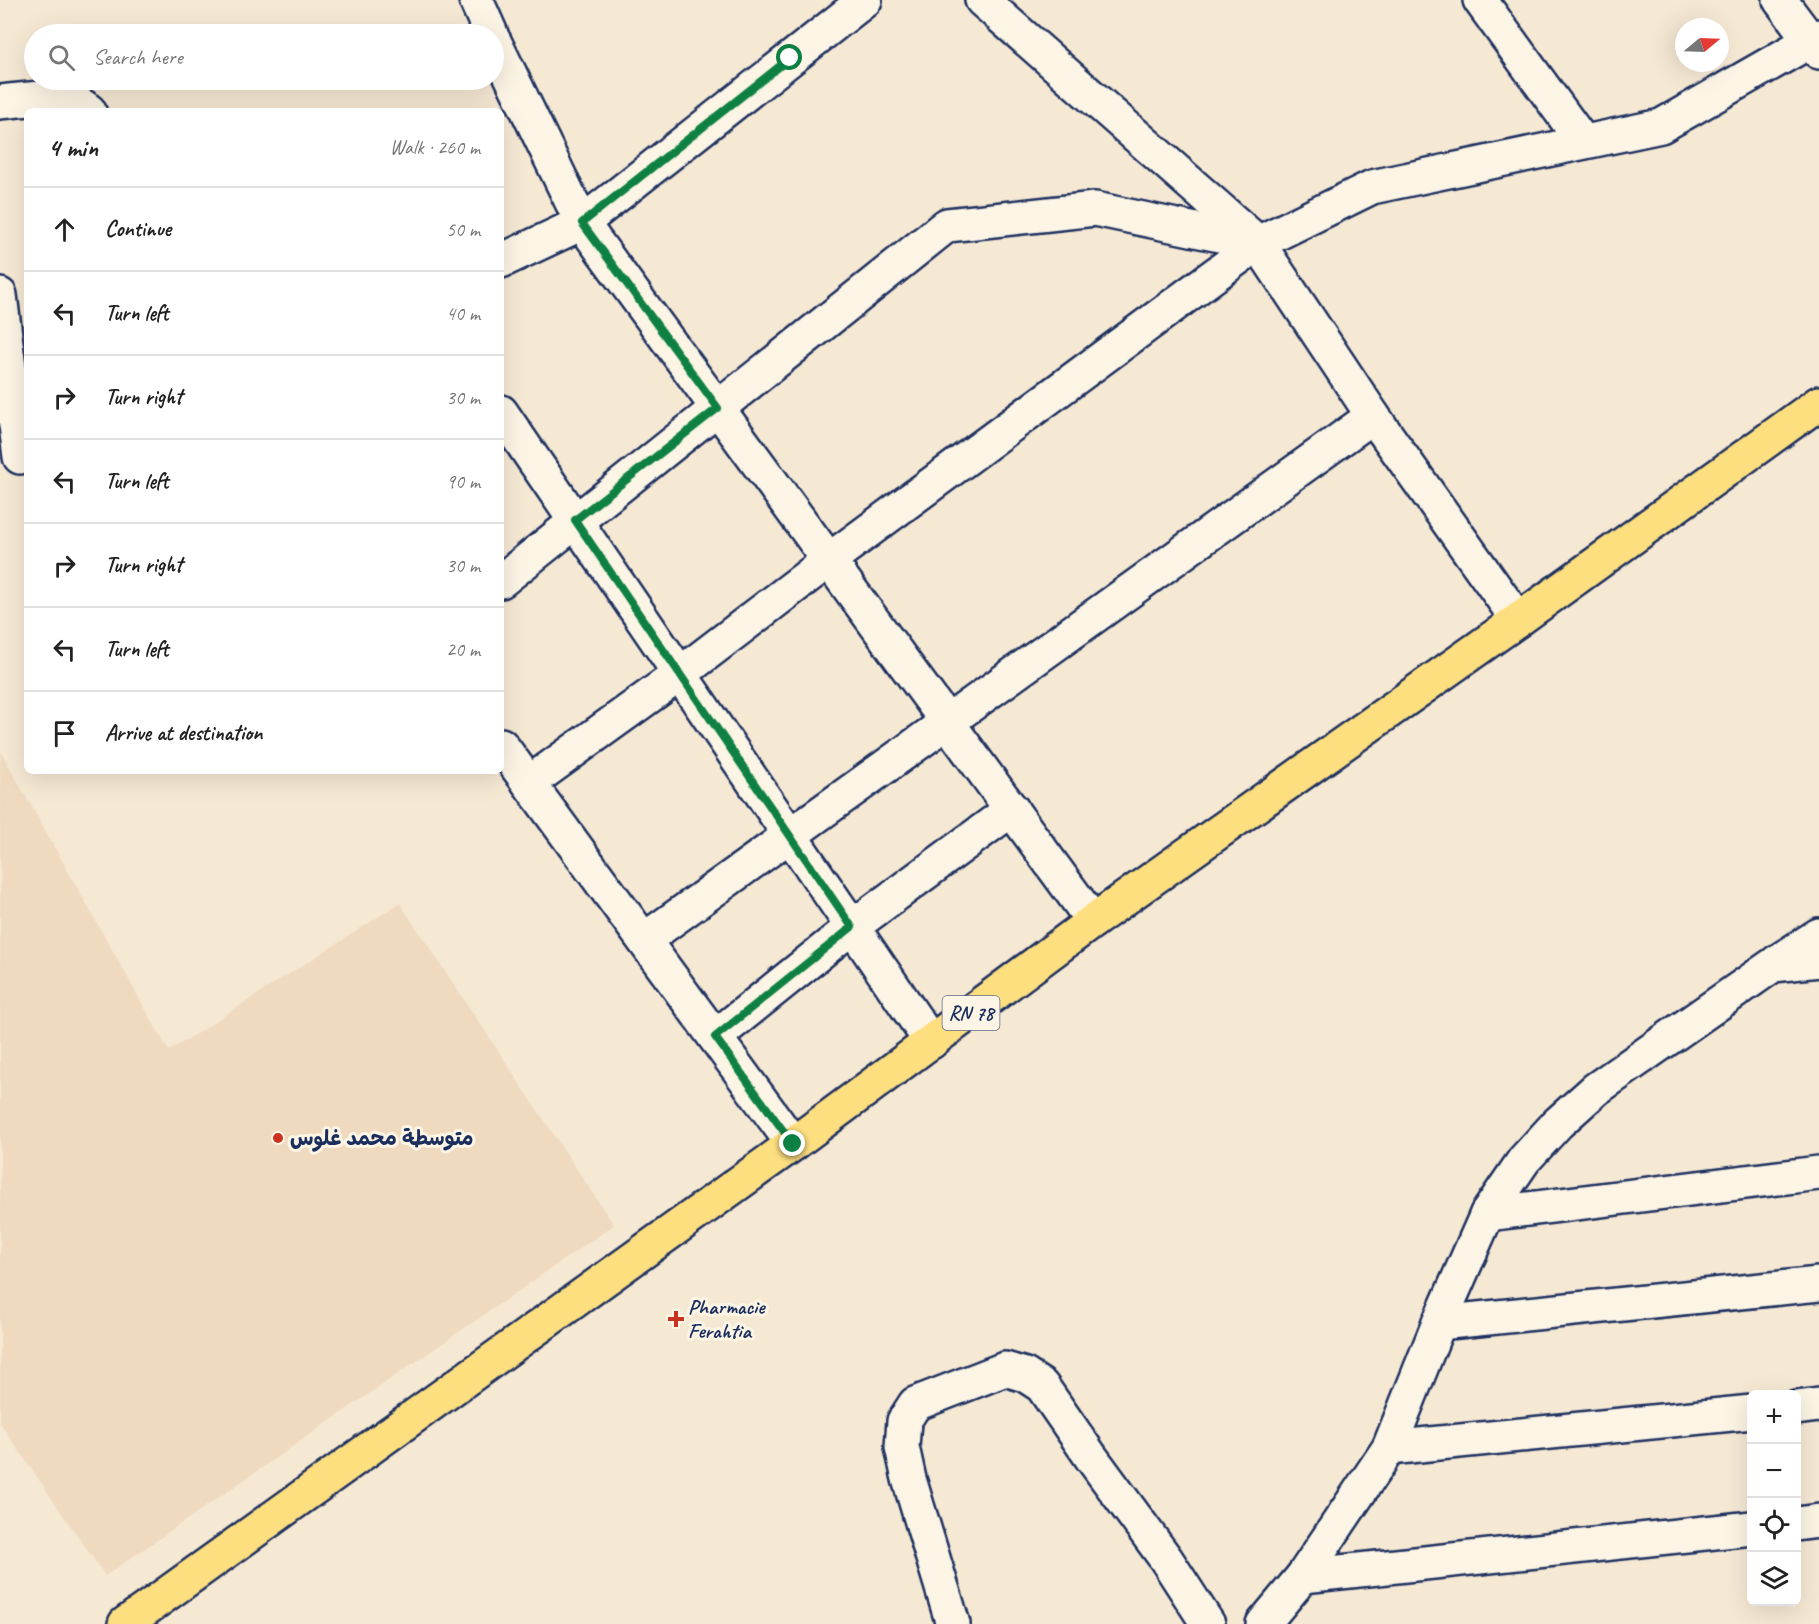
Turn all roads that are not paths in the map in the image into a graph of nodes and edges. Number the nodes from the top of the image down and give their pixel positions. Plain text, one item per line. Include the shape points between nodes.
1 (476, 0) edge
2 (865, 0) edge
3 (982, 0) edge
4 (1480, 0) edge
5 (1780, 0) edge
6 (487, 24) edge
7 (1817, 43) edge
8 (504, 62) edge
9 (0, 102) edge
10 (86, 108) edge
11 (1583, 142) junction
12 (582, 223) junction
13 (1258, 243) junction
14 (504, 260) edge
15 (0, 295) edge
16 (1819, 403) edge
17 (718, 408) junction
18 (1373, 416) junction
19 (506, 429) edge
20 (16, 460) edge
21 (575, 520) junction
22 (829, 560) junction
23 (504, 579) edge
24 (1518, 620) junction
25 (680, 674) junction
26 (948, 722) junction
27 (504, 750) edge
28 (529, 783) junction
29 (1012, 809) junction
30 (790, 835) junction
31 (1094, 921) junction
32 (852, 927) junction
33 (1819, 935) edge
34 (644, 940) junction
35 (1819, 960) edge
36 (1773, 965) junction
37 (715, 1037) junction
38 (931, 1042) junction
39 (793, 1144) junction
40 (1819, 1173) edge
41 (1487, 1215) junction
42 (1819, 1284) edge
43 (1439, 1323) junction
44 (1819, 1405) edge
45 (1801, 1407) edge
46 (1747, 1412) edge
47 (1389, 1448) junction
48 (1819, 1521) edge
49 (1801, 1523) edge
50 (1747, 1529) edge
51 (1303, 1576) junction
52 (125, 1624) edge
53 (953, 1624) edge
54 (1208, 1624) edge
55 (1263, 1624) edge

1 - 6 street
2 - 12 street
3 - 13 street
4 - 11 street
5 - 7 street
7 - 11 street via 1661,126
8 - 12 street
9 - 10 street via 63,98
11 - 13 street via 1372,187
12 - 14 street
12 - 17 street
13 - 17 street via 1095,209 946,225
13 - 18 street
13 - 22 street
15 - 20 street
16 - 24 main road, RN 78
17 - 21 street
17 - 22 street
18 - 24 street
18 - 26 street
19 - 21 street
21 - 23 street
21 - 25 street
22 - 25 street
22 - 26 street
24 - 31 main road, RN 78
25 - 28 street
25 - 30 street
26 - 29 street
26 - 30 street
27 - 28 street
28 - 34 street
29 - 31 street
29 - 32 street
30 - 32 street
30 - 34 street
31 - 38 main road, RN 78
32 - 37 street
32 - 38 street
33 - 36 street
34 - 37 street
35 - 36 street
36 - 41 street via 1596,1089 1524,1160
37 - 39 street
38 - 39 main road, RN 78
39 - 52 main road, RN 78
40 - 41 street
41 - 43 street
42 - 43 street
43 - 47 street
44 - 45 street
46 - 47 street
47 - 51 street
48 - 49 street
50 - 51 street
51 - 55 street
53 - 54 street via 909,1479 902,1448 903,1421 915,1404 1005,1369 1042,1386

